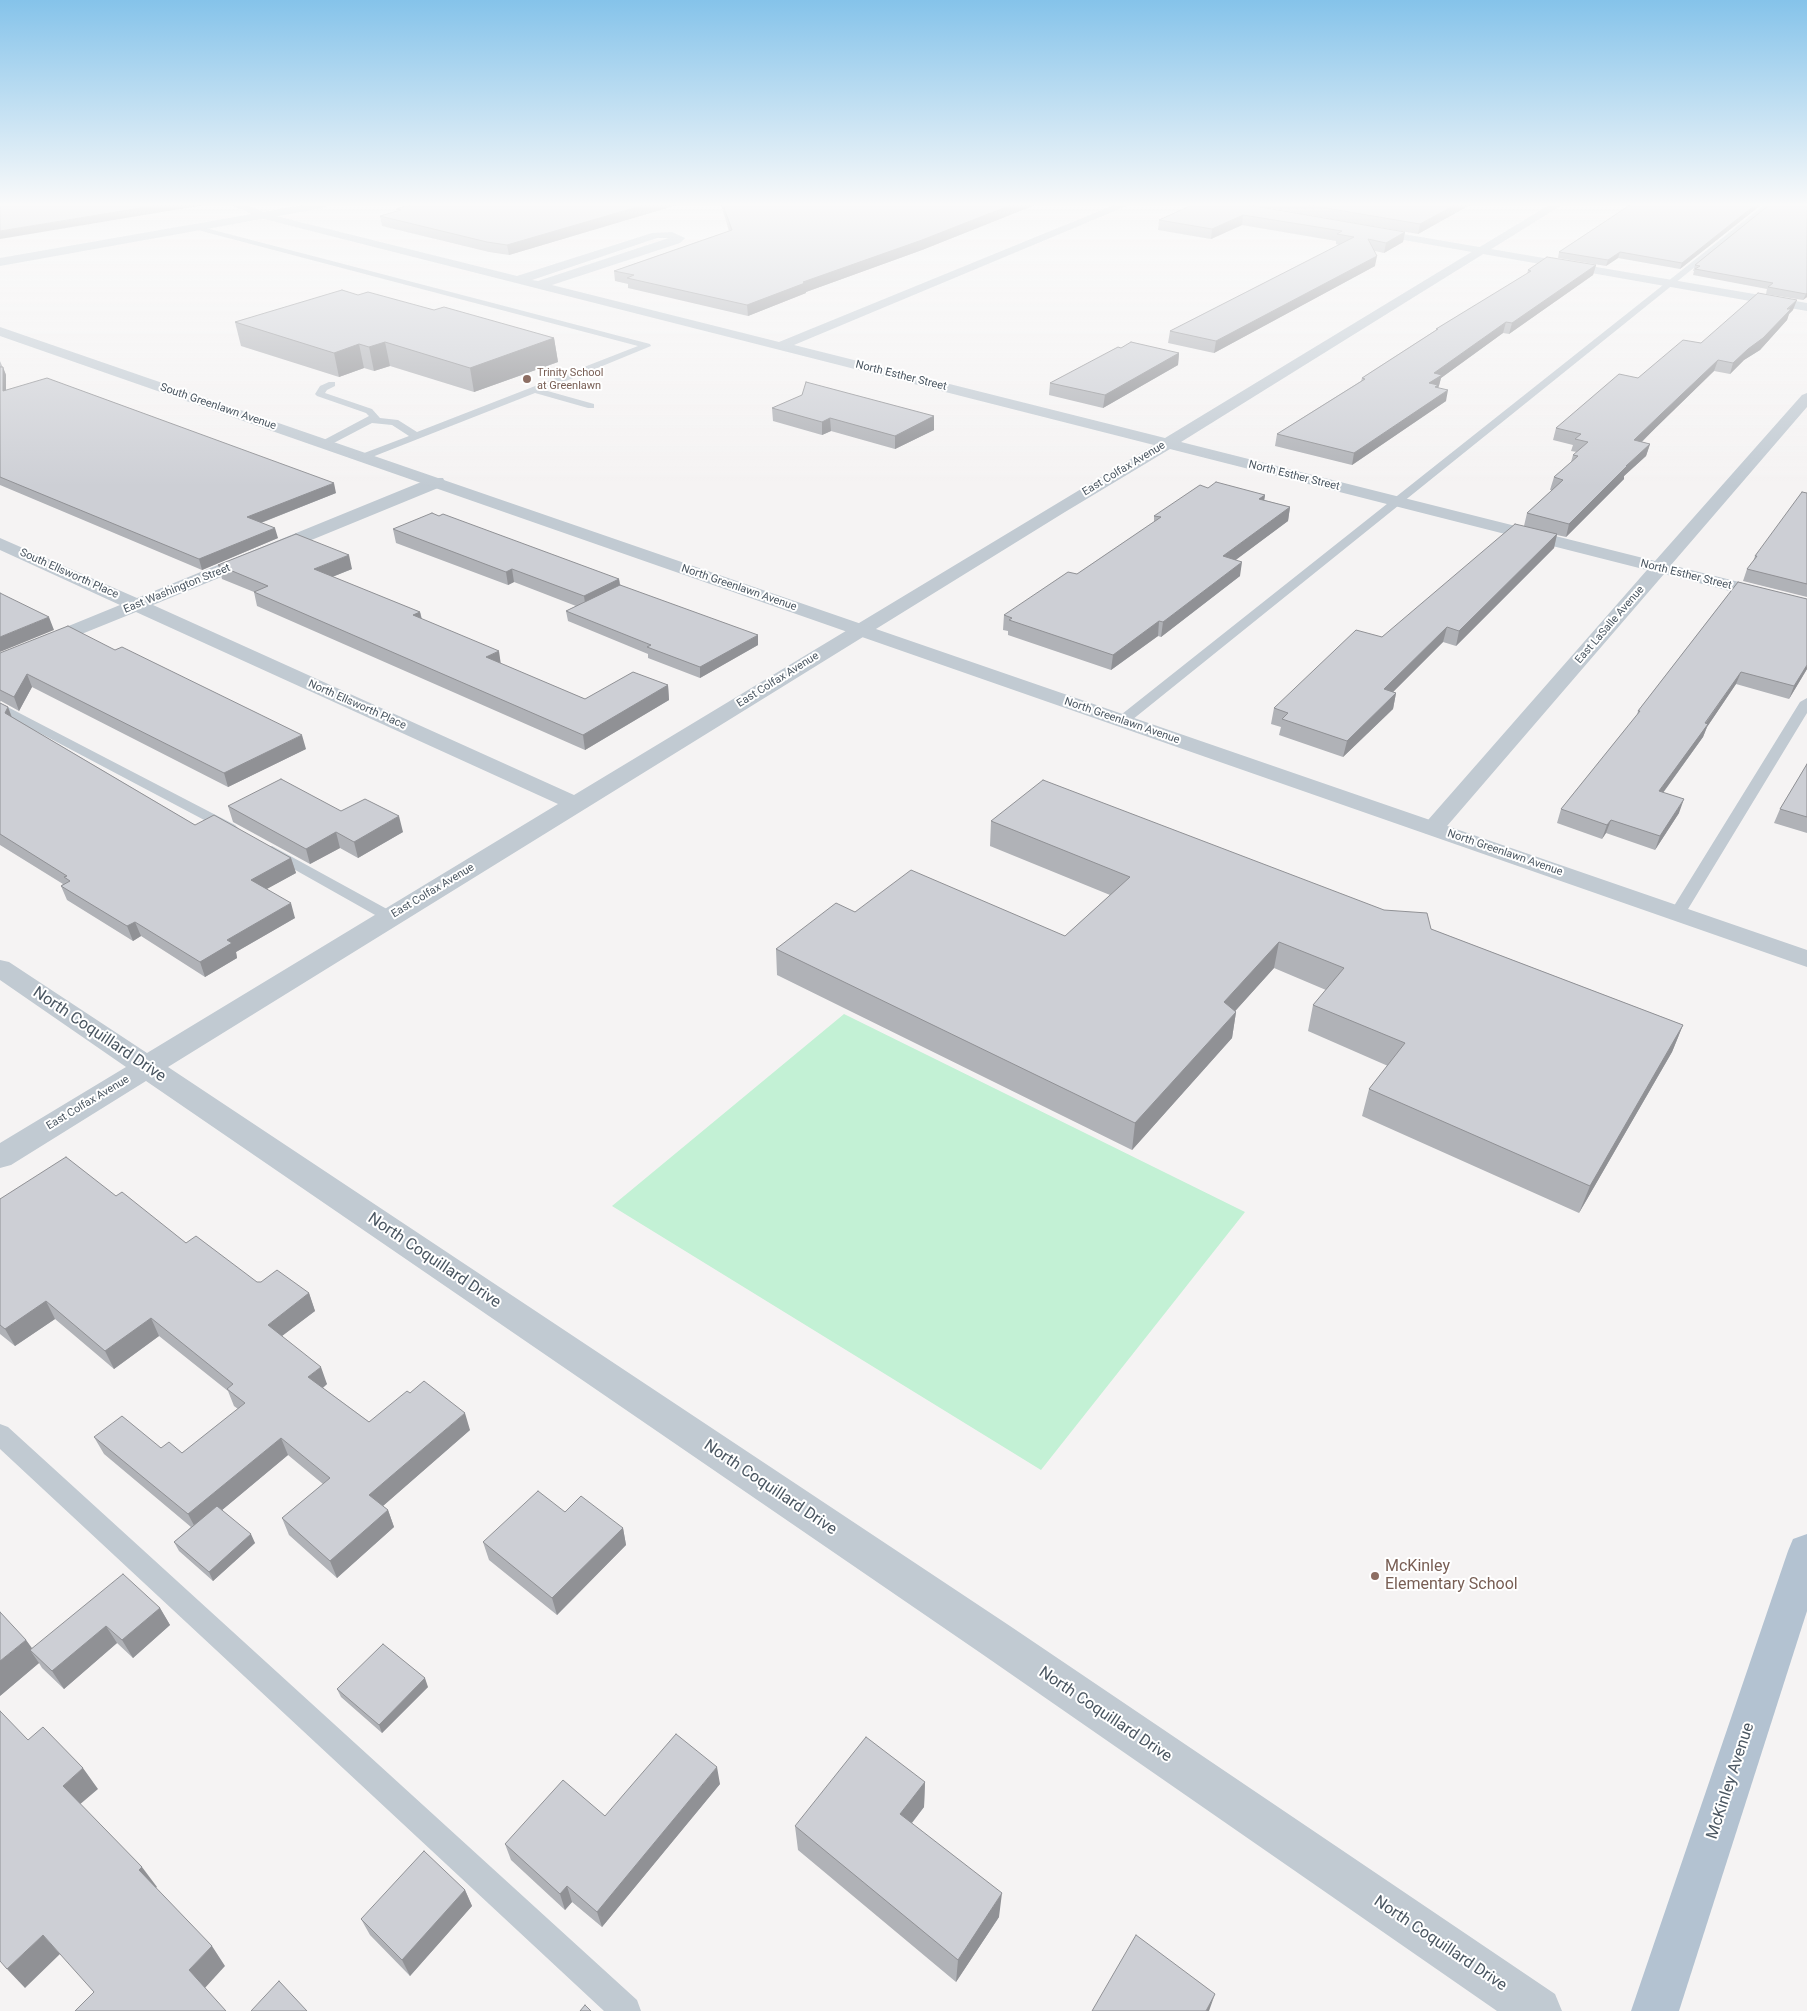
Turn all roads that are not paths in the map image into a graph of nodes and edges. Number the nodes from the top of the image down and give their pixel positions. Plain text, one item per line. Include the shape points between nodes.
1 (467, 299) edge
2 (594, 299) edge
3 (895, 299) edge
4 (1405, 299) edge
5 (1650, 299) edge
6 (1760, 299) edge
7 (1807, 307) edge
8 (0, 331) edge
9 (780, 346) junction
10 (332, 384) edge
11 (535, 390) junction
12 (1807, 398) edge
13 (591, 406) dead end
14 (370, 420) junction
15 (416, 436) junction
16 (324, 444) junction
17 (1167, 444) junction
18 (363, 457) junction
19 (437, 482) junction
20 (1398, 502) junction
21 (0, 543) edge
22 (1660, 568) junction
23 (138, 605) junction
24 (1807, 605) edge
25 (860, 630) junction
26 (0, 661) edge
27 (1807, 702) edge
28 (0, 707) edge
29 (1122, 721) junction
30 (576, 804) junction
31 (1432, 828) junction
32 (240, 833) edge
33 (256, 842) edge
34 (1677, 914) junction
35 (390, 917) junction
36 (1807, 959) edge
37 (0, 968) edge
38 (147, 1067) junction
39 (0, 1157) edge
40 (0, 1434) edge
41 (1807, 1551) edge
42 (626, 2011) edge
43 (1538, 2011) edge
44 (1655, 2011) edge

1 - 11 lane via 647,346
2 - 9 street, North Esther Street
3 - 9 street
4 - 17 street, East Colfax Avenue
5 - 20 lane
6 - 7 street
8 - 16 street, South Greenlawn Avenue
9 - 17 street, North Esther Street
10 - 14 lane via 323,388 320,394 369,411 376,417
11 - 13 lane
11 - 15 lane
12 - 22 street, East LaSalle Avenue
14 - 15 lane via 395,422
14 - 16 lane
15 - 18 lane
16 - 18 street, South Greenlawn Avenue
17 - 20 street, North Esther Street
17 - 25 street, East Colfax Avenue
18 - 19 street, South Greenlawn Avenue
19 - 23 street, East Washington Street
19 - 25 street, North Greenlawn Avenue
20 - 22 street, North Esther Street
20 - 29 lane
21 - 23 street, South Ellsworth Place
22 - 24 street, North Esther Street
22 - 31 street, East LaSalle Avenue
23 - 26 street, East Washington Street
23 - 30 street, North Ellsworth Place
25 - 29 street, North Greenlawn Avenue
25 - 30 street, East Colfax Avenue
27 - 34 lane
28 - 32 lane
29 - 31 street, North Greenlawn Avenue
30 - 35 street, East Colfax Avenue
31 - 34 street, North Greenlawn Avenue
33 - 35 lane
34 - 36 street, North Greenlawn Avenue
35 - 38 street, East Colfax Avenue
37 - 38 street, North Coquillard Drive
38 - 39 street, East Colfax Avenue
38 - 43 street, North Coquillard Drive
40 - 42 lane
41 - 44 main road, McKinley Avenue

